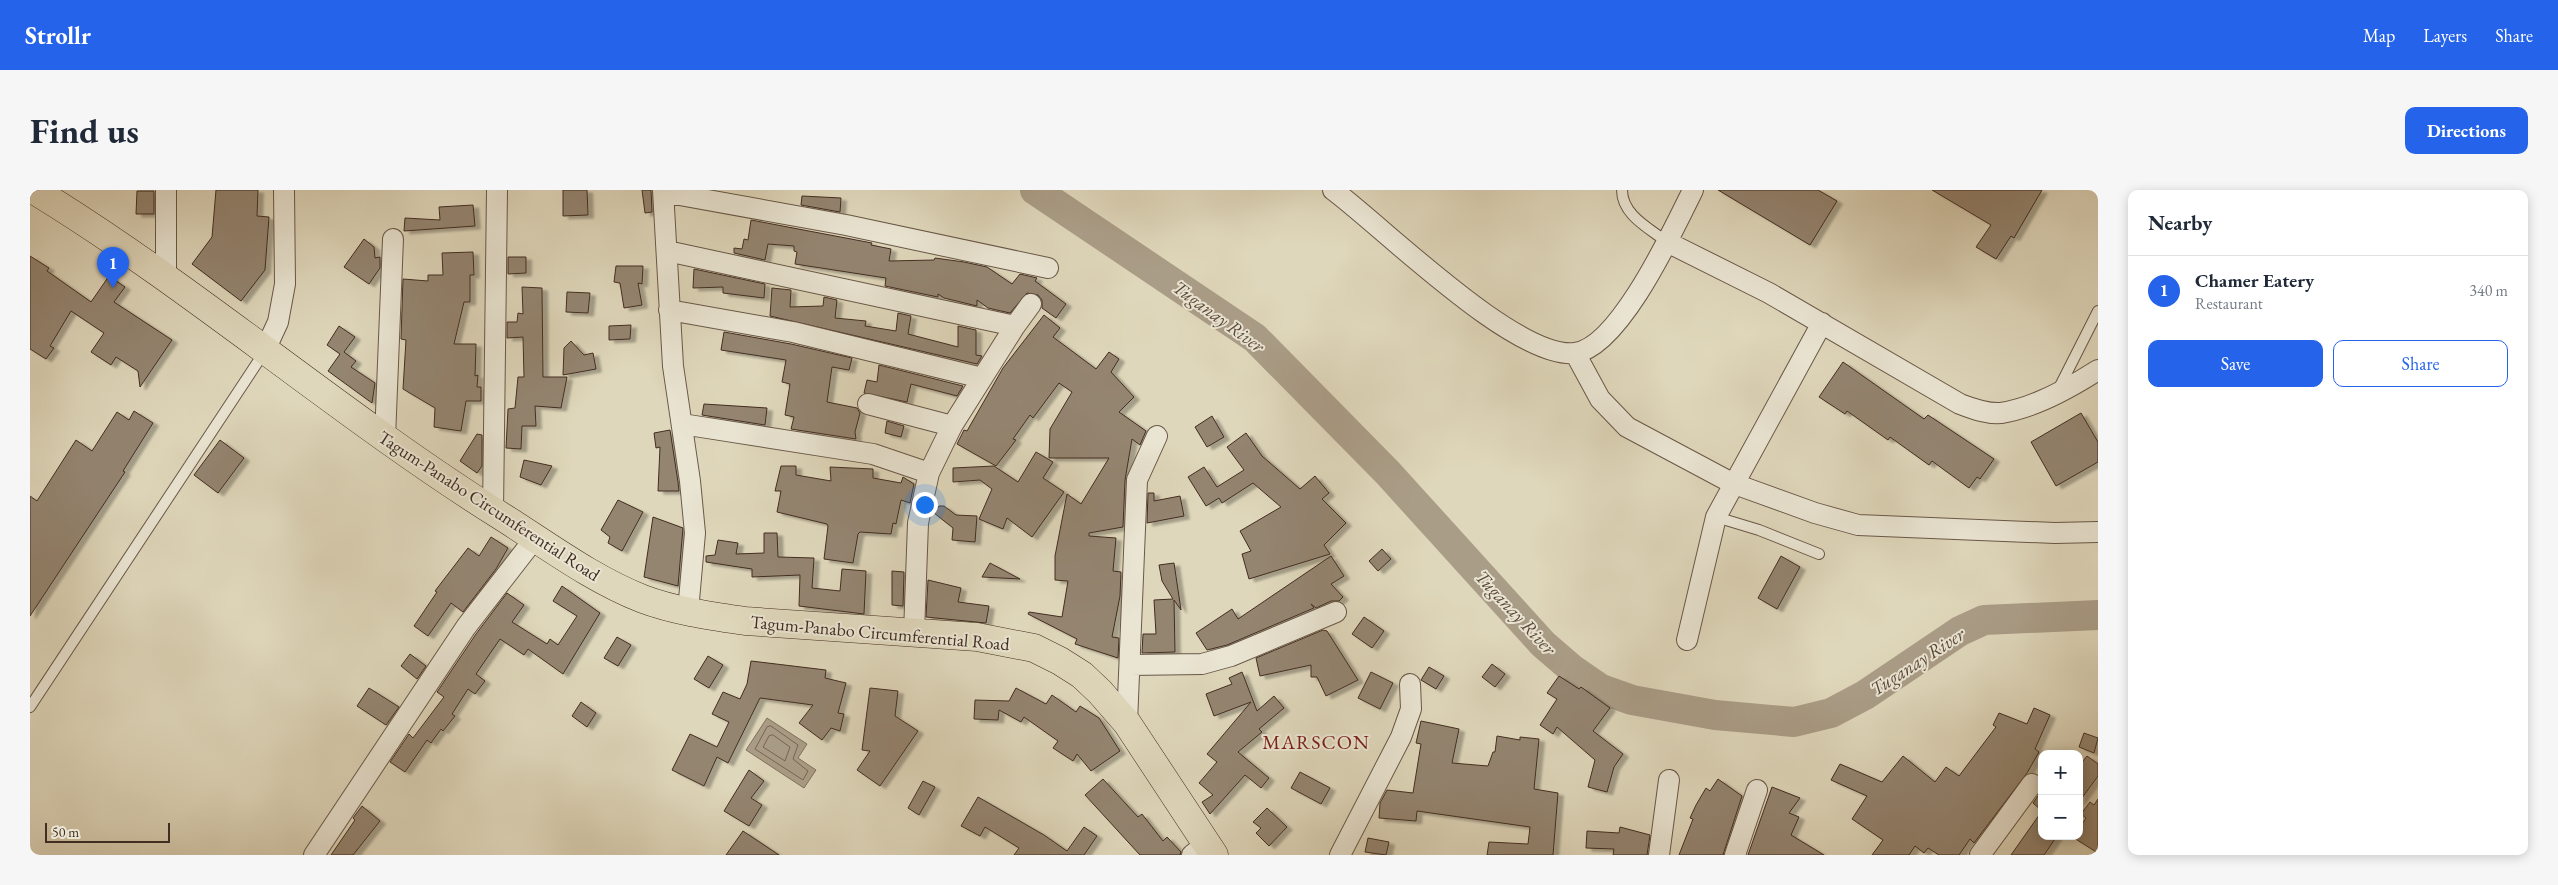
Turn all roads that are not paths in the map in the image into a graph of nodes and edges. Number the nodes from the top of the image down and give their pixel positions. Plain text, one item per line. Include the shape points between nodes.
1 (34, 190) edge
2 (166, 190) edge
3 (284, 190) edge
4 (497, 190) edge
5 (1332, 190) edge
6 (1622, 190) edge
7 (1693, 190) edge
8 (664, 191) edge
9 (393, 239) dead end
10 (1668, 242) junction
11 (666, 251) junction
12 (1048, 268) dead end
13 (166, 278) junction
14 (1031, 304) dead end
15 (670, 310) junction
16 (2098, 311) edge
17 (1822, 323) junction
18 (1015, 326) junction
19 (2095, 327) edge
20 (265, 350) junction
21 (1575, 352) junction
22 (2098, 370) edge
23 (982, 378) junction
24 (2056, 393) junction
25 (868, 404) dead end
26 (682, 424) junction
27 (952, 426) junction
28 (1157, 436) dead end
29 (385, 438) junction
30 (929, 473) junction
31 (1732, 484) junction
32 (493, 511) junction
33 (1716, 517) junction
34 (2098, 532) edge
35 (535, 538) junction
36 (1820, 554) dead end
37 (688, 611) junction
38 (1336, 612) dead end
39 (914, 633) junction
40 (1687, 640) dead end
41 (1130, 665) junction
42 (1410, 684) dead end
43 (30, 707) edge
44 (1128, 722) junction
45 (1669, 780) dead end
46 (2032, 784) dead end
47 (1757, 790) dead end
48 (1204, 852) edge
49 (314, 855) edge
50 (1340, 855) edge
51 (1658, 855) edge
52 (1735, 855) edge
53 (1980, 855) edge

1 - 13 main road, Tagum-Panabo Circumferential Road
2 - 13 street
3 - 20 street via 285,284 278,322
4 - 32 street
5 - 21 street via 1473,306 1514,334 1544,348
6 - 10 lane via 1629,213
7 - 10 street
8 - 11 street
8 - 12 street
9 - 29 street
10 - 17 street
10 - 21 street via 1626,311 1603,336
11 - 15 street
11 - 18 street
13 - 20 main road, Tagum-Panabo Circumferential Road
14 - 18 street
15 - 23 street via 793,332
15 - 26 street via 673,366
16 - 19 lane
17 - 24 street via 1960,404 1981,412 2000,413 2024,407
17 - 31 street
18 - 23 street
19 - 24 lane
20 - 29 main road, Tagum-Panabo Circumferential Road
20 - 43 lane
21 - 31 street via 1600,399 1621,422
22 - 24 street
23 - 27 street
25 - 27 street
26 - 30 street via 873,454
26 - 37 street via 695,532
27 - 30 street
28 - 41 street via 1137,480
29 - 32 main road, Tagum-Panabo Circumferential Road
30 - 39 street via 918,523
31 - 33 street
31 - 34 street via 1858,525
32 - 35 main road, Tagum-Panabo Circumferential Road
33 - 36 lane
33 - 40 street
35 - 37 main road, Tagum-Panabo Circumferential Road via 605,582 642,598
35 - 49 street via 466,627
37 - 39 main road, Tagum-Panabo Circumferential Road via 746,621
38 - 41 street via 1231,656 1202,664
39 - 44 main road, Tagum-Panabo Circumferential Road via 977,638 1034,648 1082,675
41 - 44 street
42 - 50 street via 1411,709 1401,737
44 - 48 main road, Tagum-Panabo Circumferential Road
45 - 51 street
46 - 53 street
47 - 52 street

